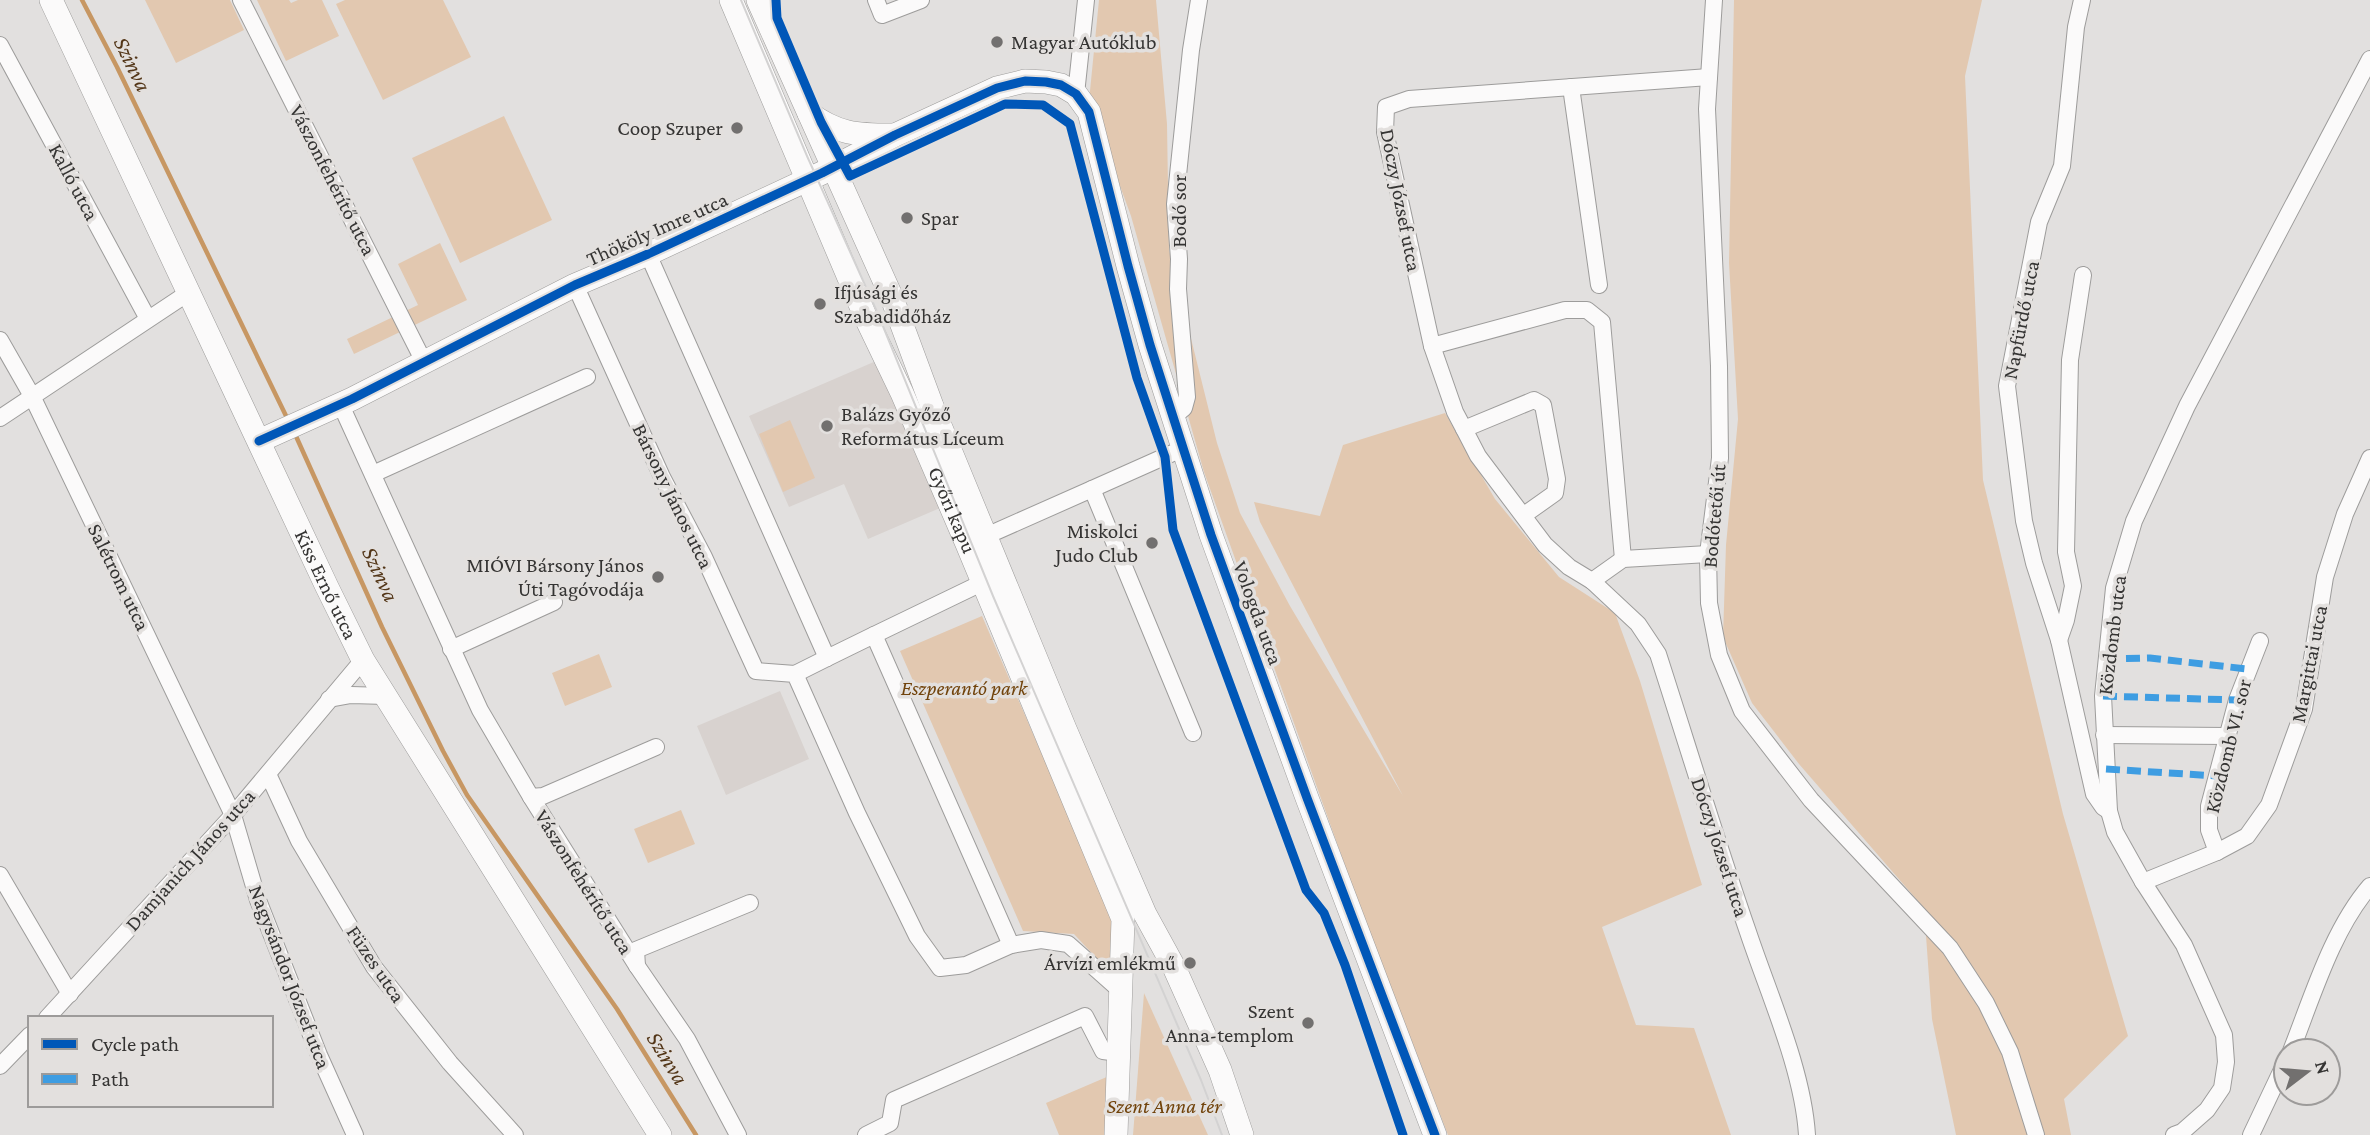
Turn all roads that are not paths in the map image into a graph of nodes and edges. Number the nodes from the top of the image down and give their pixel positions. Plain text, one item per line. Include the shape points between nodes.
1 (51, 0) edge
2 (241, 0) edge
3 (732, 0) edge
4 (876, 0) edge
5 (921, 0) edge
6 (1086, 0) edge
7 (1199, 0) edge
8 (1714, 0) edge
9 (2082, 0) edge
10 (764, 2) edge
11 (0, 45) edge
12 (2370, 59) edge
13 (1709, 77) junction
14 (1571, 87) junction
15 (1076, 94) junction
16 (809, 113) junction
17 (895, 135) junction
18 (833, 167) junction
19 (807, 180) junction
20 (648, 254) junction
21 (2082, 275) dead end
22 (575, 285) junction
23 (1599, 285) dead end
24 (188, 293) junction
25 (148, 319) junction
26 (0, 341) edge
27 (1432, 346) junction
28 (424, 362) junction
29 (587, 377) dead end
30 (32, 396) junction
31 (340, 403) junction
32 (1173, 417) junction
33 (0, 418) edge
34 (1464, 429) junction
35 (267, 436) junction
36 (1184, 448) junction
37 (2370, 458) edge
38 (373, 474) junction
39 (1092, 489) junction
40 (1524, 515) junction
41 (976, 540) junction
42 (1708, 554) junction
43 (1623, 559) junction
44 (992, 578) junction
45 (1592, 581) junction
46 (554, 602) dead end
47 (874, 635) junction
48 (2059, 640) junction
49 (2260, 640) dead end
50 (451, 649) junction
51 (827, 659) junction
52 (363, 660) junction
53 (795, 674) junction
54 (386, 696) junction
55 (329, 699) junction
56 (1193, 733) dead end
57 (2104, 735) junction
58 (2227, 736) junction
59 (656, 747) dead end
60 (268, 774) junction
61 (531, 797) junction
62 (2109, 811) junction
63 (233, 815) junction
64 (2217, 852) junction
65 (0, 875) edge
66 (2143, 881) junction
67 (2370, 886) edge
68 (750, 904) dead end
69 (1011, 945) junction
70 (637, 966) junction
71 (1122, 992) junction
72 (70, 994) junction
73 (49, 1016) edge
74 (28, 1037) edge
75 (2297, 1037) edge
76 (1119, 1053) junction
77 (0, 1066) edge
78 (2272, 1093) edge
79 (2256, 1130) edge
80 (355, 1135) edge
81 (515, 1135) edge
82 (660, 1135) edge
83 (737, 1135) edge
84 (866, 1135) edge
85 (1116, 1135) edge
86 (1242, 1135) edge
87 (1435, 1135) edge
88 (1807, 1135) edge
89 (2036, 1135) edge
90 (2174, 1135) edge

1 - 24 street, Kiss Ernő utca
2 - 28 street, Vászonfehérítő utca
3 - 19 street, Győri kapu
4 - 5 street via 882,15
6 - 15 street
7 - 32 street, Bodó sor via 1175,204 1187,397 1184,408
8 - 13 street, Bodótetői út
9 - 48 street, Napfürdő utca via 2062,166 2039,222 2007,386 2024,521
10 - 16 street, Győri kapu
11 - 25 street, Kalló utca
12 - 57 street, Közdomb utca via 2187,406 2134,521 2115,588 2105,659
13 - 14 street, Dóczy József utca
13 - 42 street, Bodótetői út via 1720,458
14 - 23 street
14 - 27 street, Dóczy József utca via 1409,99 1386,107 1385,132
15 - 17 street, Thököly Imre utca via 1061,85 1025,81 997,88
15 - 32 street, Vologda utca via 1089,112 1128,267
16 - 17 street, Thököly Imre utca via 834,129 859,135
16 - 18 street, Győri kapu
17 - 18 street, Thököly Imre utca
18 - 19 street, Thököly Imre utca
18 - 41 street, Győri kapu via 892,298
19 - 20 street, Thököly Imre utca
19 - 41 street, Győri kapu via 866,318
20 - 22 street, Thököly Imre utca
20 - 51 street
21 - 48 street, Napfürdő utca via 2070,360 2066,552 2073,586
22 - 28 street, Thököly Imre utca
22 - 53 street, Bársony János utca via 756,671
24 - 25 street
24 - 35 street, Kiss Ernő utca
25 - 30 street
26 - 30 street, Salétrom utca
27 - 34 street, Dóczy József utca
27 - 43 street via 1565,310 1587,310 1602,322
28 - 31 street, Thököly Imre utca
29 - 38 street
30 - 33 street
30 - 63 street, Salétrom utca
31 - 35 street, Thököly Imre utca
31 - 38 street, Vászonfehérítő utca
32 - 36 street, Vologda utca
34 - 40 street, Dóczy József utca via 1478,456
34 - 40 street via 1534,400 1543,405 1558,479 1555,493
35 - 52 street, Kiss Ernő utca
36 - 39 street
36 - 87 street, Vologda utca via 1216,548
37 - 64 street, Margittai utca via 2345,514 2325,577 2304,709 2283,769 2269,805 2247,836
38 - 50 street, Vászonfehérítő utca
39 - 41 street, Győri kapu
39 - 56 street
40 - 45 street, Dóczy József utca via 1545,545
41 - 44 street, Győri kapu
42 - 43 street
42 - 89 street, Bodótetői út via 1709,603 1719,655 1742,711 1811,800 1950,948 1986,1003 2010,1052
43 - 45 street
44 - 47 street, Bársony János utca
44 - 71 street, Győri kapu via 1123,919
44 - 86 street, Győri kapu via 1174,967 1228,1088
45 - 88 street, Dóczy József utca via 1638,624 1658,654 1789,1051 1806,1112
46 - 50 street
47 - 51 street, Bársony János utca
47 - 69 street
48 - 62 street, Napfürdő utca via 2094,794
49 - 58 street, Közdomb VI. sor
50 - 61 street, Vászonfehérítő utca
51 - 53 street, Bársony János utca
52 - 54 street, Kiss Ernő utca
52 - 55 street, Damjanich János utca
53 - 69 street via 917,936 940,968 966,965
54 - 55 street
54 - 82 street, Kiss Ernő utca
55 - 60 street, Damjanich János utca
57 - 58 street
57 - 62 street, Közdomb utca
58 - 64 street, Közdomb VI. sor via 2209,806 2209,830
59 - 61 street, Vászonfehérítő utca
60 - 63 street, Damjanich János utca
60 - 81 street, Füzes utca via 299,841 374,967 450,1063
61 - 70 street, Vászonfehérítő utca
62 - 66 street, Közdomb utca via 2115,832
63 - 72 street, Damjanich János utca
63 - 80 street, Nagysándor József utca via 258,900
64 - 66 street, Margittai utca
65 - 72 street
66 - 90 street, Közdomb utca via 2184,945 2224,1035 2222,1088 2207,1110
67 - 75 street via 2357,901 2328,958
68 - 70 street, Vászonfehérítő utca via 636,950
69 - 71 street via 1041,940 1068,944
70 - 83 street, Vászonfehérítő utca via 687,1039
71 - 76 street
72 - 73 street, Damjanich János utca
74 - 77 street
76 - 84 street via 1103,1051 1085,1016 894,1100 890,1123
76 - 85 street
78 - 79 street

